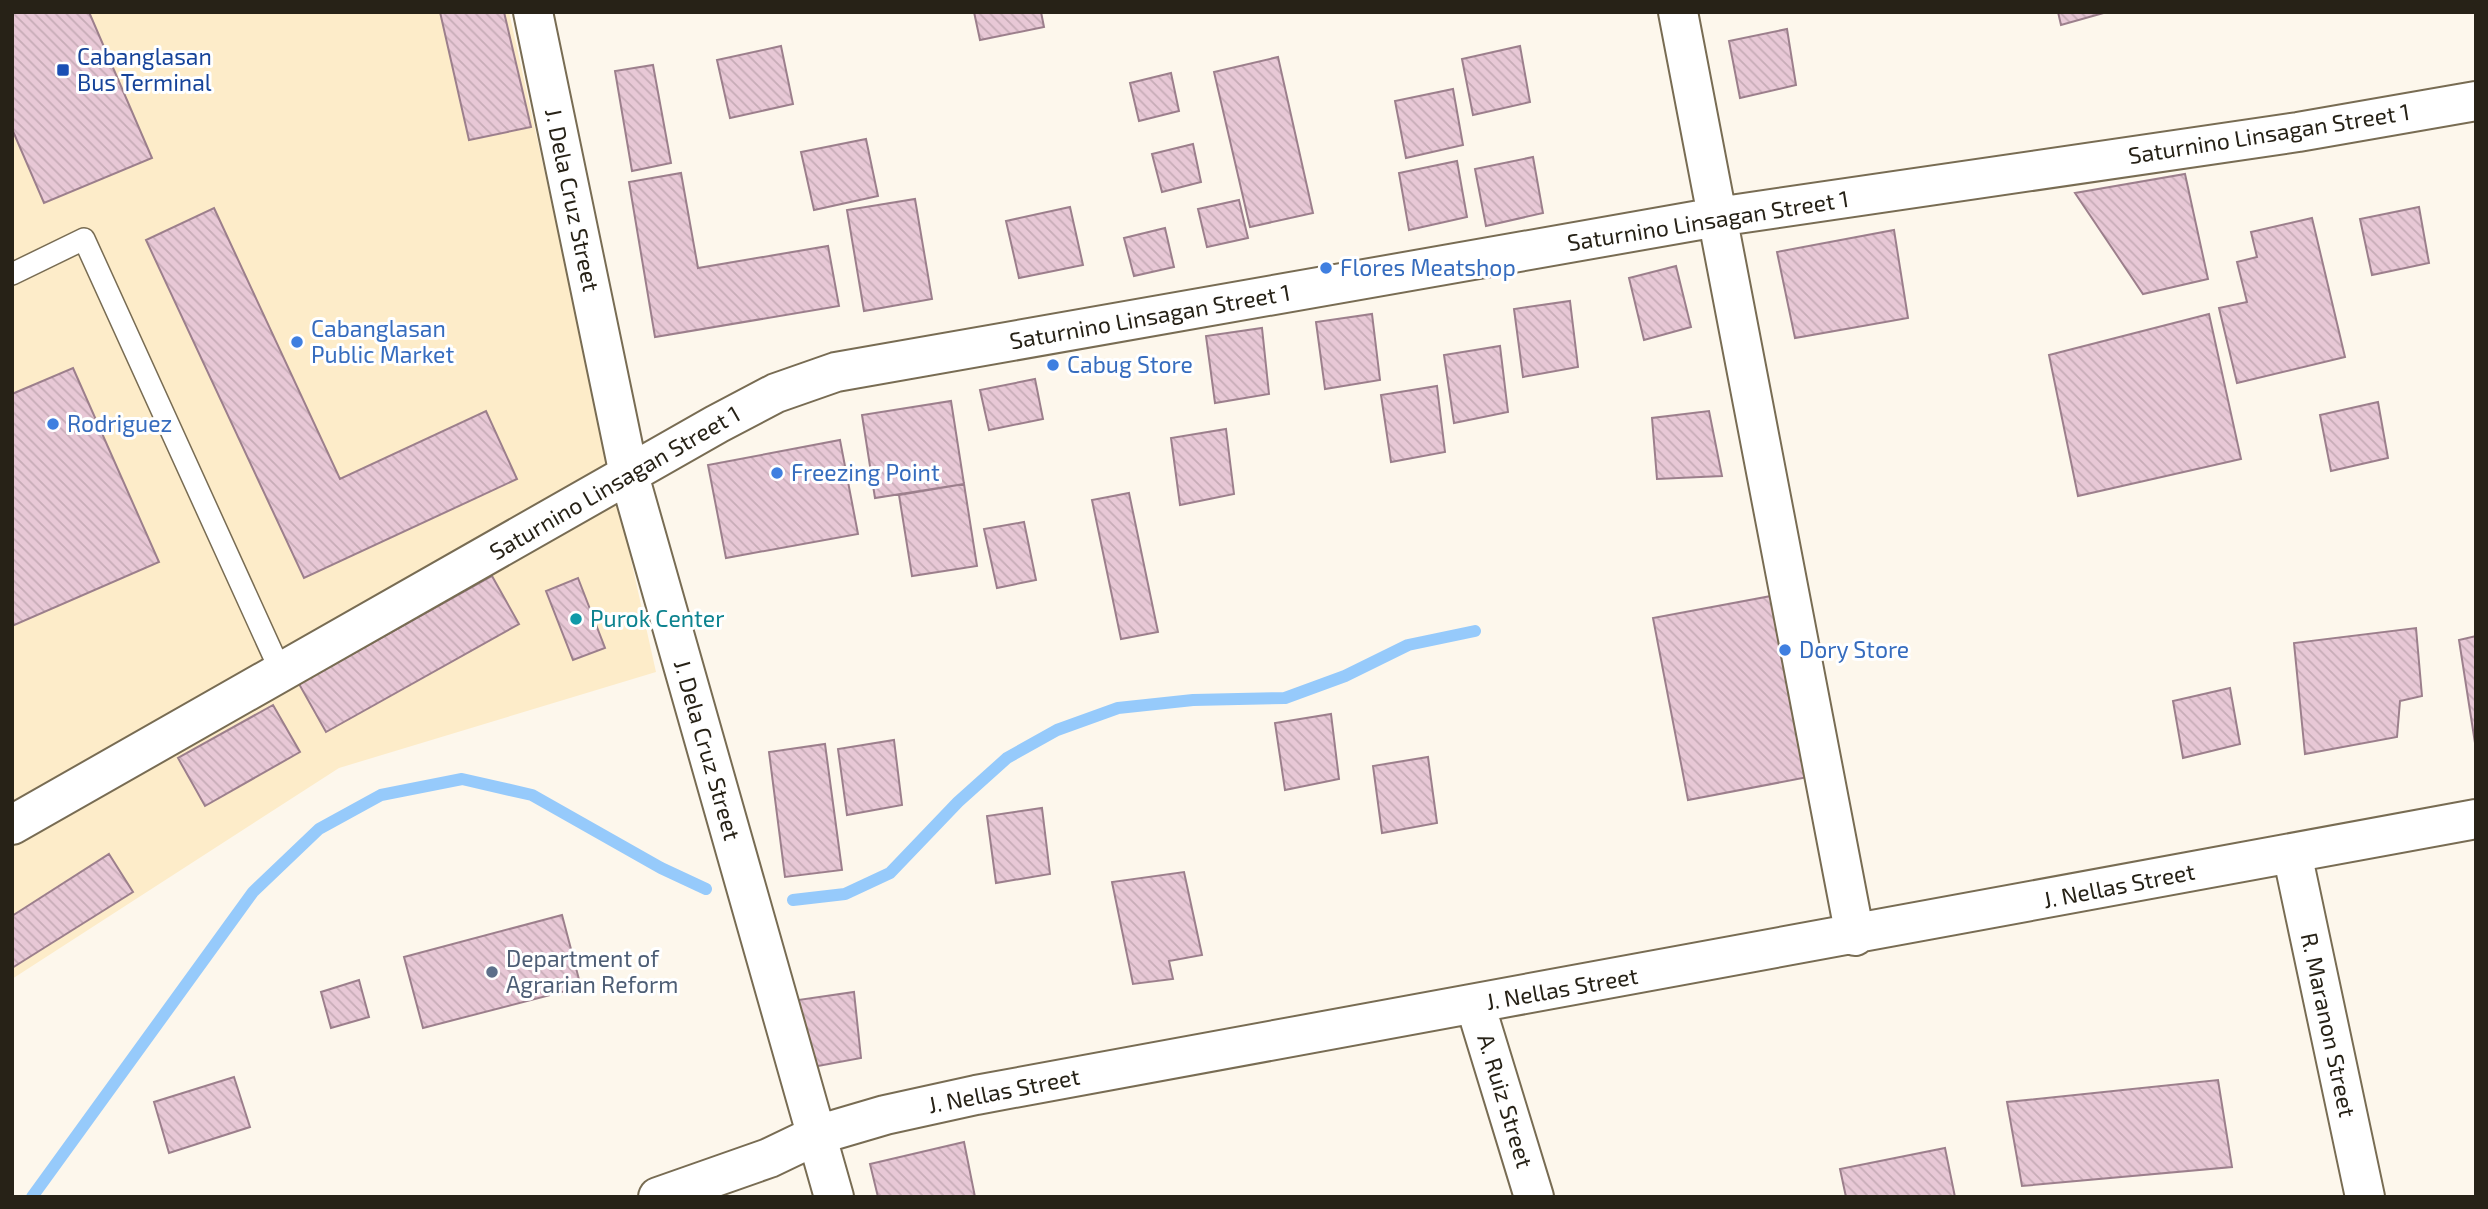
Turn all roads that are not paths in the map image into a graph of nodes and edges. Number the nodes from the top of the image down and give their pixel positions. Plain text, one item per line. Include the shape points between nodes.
1 (533, 12) edge
2 (1678, 12) edge
3 (2476, 101) edge
4 (1717, 217) junction
5 (12, 274) edge
6 (629, 475) junction
7 (281, 672) junction
8 (2476, 819) edge
9 (12, 825) edge
10 (2292, 853) junction
11 (1855, 936) junction
12 (1475, 1004) junction
13 (817, 1135) junction
14 (658, 1197) edge
15 (834, 1197) edge
16 (1534, 1197) edge
17 (2365, 1197) edge

1 - 6 street, J. Dela Cruz Street
2 - 4 street
3 - 4 street, Saturnino Linsagan Street 1 via 2298,132
4 - 6 street, Saturnino Linsagan Street 1 via 836,372 776,393
4 - 11 street
5 - 7 lane via 84,239
6 - 7 street, Saturnino Linsagan Street 1
6 - 13 street, J. Dela Cruz Street
7 - 9 street, Saturnino Linsagan Street 1
8 - 10 street, J. Nellas Street
10 - 11 street, J. Nellas Street
10 - 17 street, R. Maranon Street
11 - 12 street, J. Nellas Street
12 - 13 street, J. Nellas Street via 976,1095
12 - 16 street, A. Ruiz Street
13 - 14 street, J. Nellas Street via 769,1158
13 - 15 street, J. Dela Cruz Street

